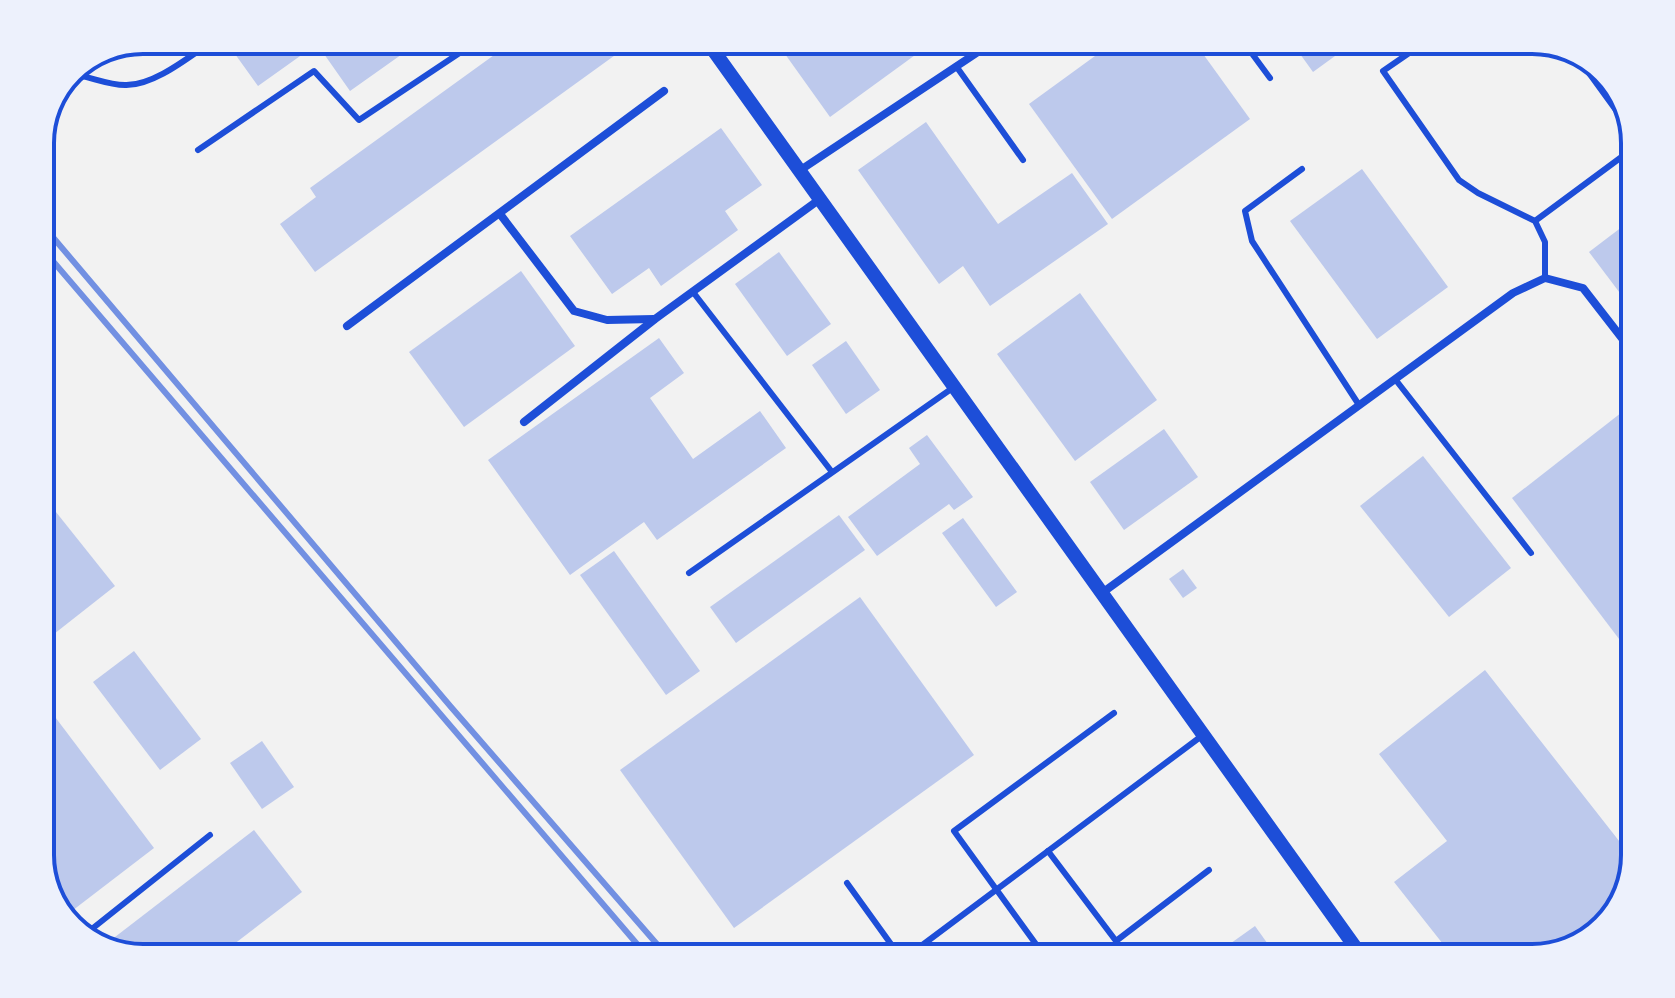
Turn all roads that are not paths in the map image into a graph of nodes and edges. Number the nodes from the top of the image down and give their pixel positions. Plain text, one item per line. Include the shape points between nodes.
1 (193, 54) edge
2 (458, 54) edge
3 (716, 54) edge
4 (974, 54) edge
5 (1252, 54) edge
6 (1408, 54) edge
7 (956, 66) junction
8 (86, 76) edge
9 (1270, 78) dead end
10 (1592, 78) edge
11 (664, 91) dead end
12 (1612, 104) edge
13 (198, 150) dead end
14 (1621, 157) edge
15 (1023, 160) dead end
16 (1302, 169) dead end
17 (799, 171) junction
18 (820, 199) junction
19 (500, 214) junction
20 (1535, 221) junction
21 (1545, 278) junction
22 (693, 292) junction
23 (655, 319) junction
24 (347, 326) dead end
25 (1621, 337) edge
26 (1395, 379) junction
27 (954, 387) junction
28 (1359, 405) junction
29 (524, 422) dead end
30 (832, 472) junction
31 (1531, 553) dead end
32 (689, 573) dead end
33 (1102, 593) junction
34 (1114, 713) dead end
35 (1203, 735) junction
36 (210, 835) dead end
37 (1048, 851) junction
38 (1209, 870) dead end
39 (847, 883) dead end
40 (997, 890) junction
41 (93, 928) edge
42 (893, 944) edge
43 (922, 944) edge
44 (1036, 944) edge
45 (1353, 944) edge

1 - 8 lane via 160,76 125,86
2 - 13 lane via 359,120 314,71
3 - 17 street
4 - 7 street
5 - 9 lane
6 - 20 lane via 1383,71 1459,180
7 - 15 lane
7 - 17 street
10 - 12 lane
11 - 19 street
14 - 20 lane
16 - 28 lane via 1245,211 1252,241
17 - 18 street
18 - 22 street
18 - 27 street
19 - 23 street via 574,311 607,320
19 - 24 street
20 - 21 lane via 1545,242
21 - 25 street via 1583,288
21 - 26 street via 1513,293
22 - 23 street
22 - 30 lane
23 - 29 street
26 - 28 street
26 - 31 lane
27 - 30 lane
27 - 33 street
28 - 33 street
30 - 32 lane
33 - 35 street
34 - 40 lane via 954,831
35 - 37 lane
35 - 45 street
36 - 41 lane
37 - 38 lane via 1116,941
37 - 40 lane
39 - 42 lane
40 - 43 lane
40 - 44 lane

